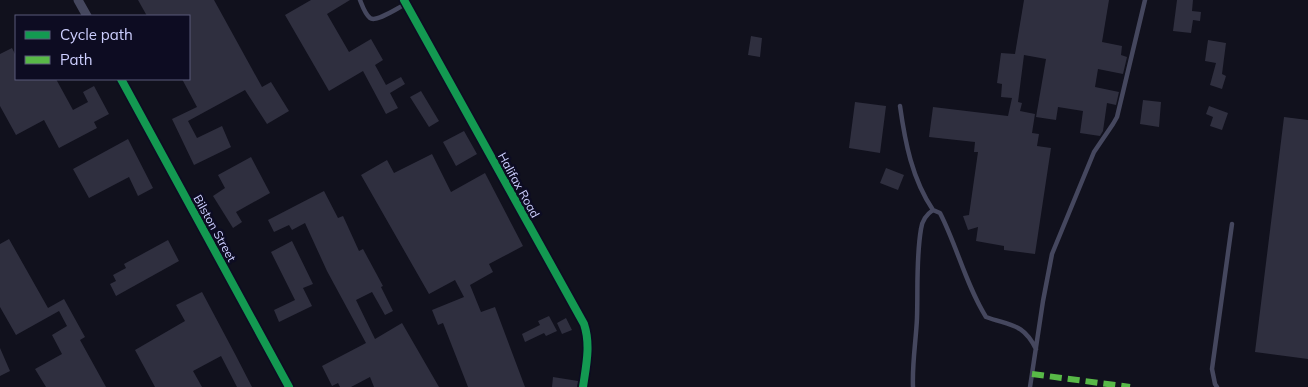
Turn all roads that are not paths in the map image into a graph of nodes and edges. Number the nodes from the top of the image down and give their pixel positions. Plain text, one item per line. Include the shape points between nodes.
1 (78, 0) edge
2 (360, 0) edge
3 (1145, 0) edge
4 (405, 2) edge
5 (86, 15) edge
6 (122, 80) edge
7 (900, 106) dead end
8 (933, 210) junction
9 (1232, 224) dead end
10 (1036, 350) junction
11 (289, 387) edge
12 (583, 387) edge
13 (913, 387) edge
14 (1030, 387) edge
15 (1217, 387) edge

1 - 5 street
2 - 4 lane via 370,18 374,19
3 - 10 lane via 1116,116 1094,152 1052,254
4 - 12 street, Halifax Road via 584,324 588,348
6 - 11 street, Bilston Street
7 - 8 lane via 917,180
8 - 10 lane via 940,213 986,317 1021,330 1031,338
8 - 13 lane via 927,214 921,228
9 - 15 lane via 1212,369
10 - 14 lane

